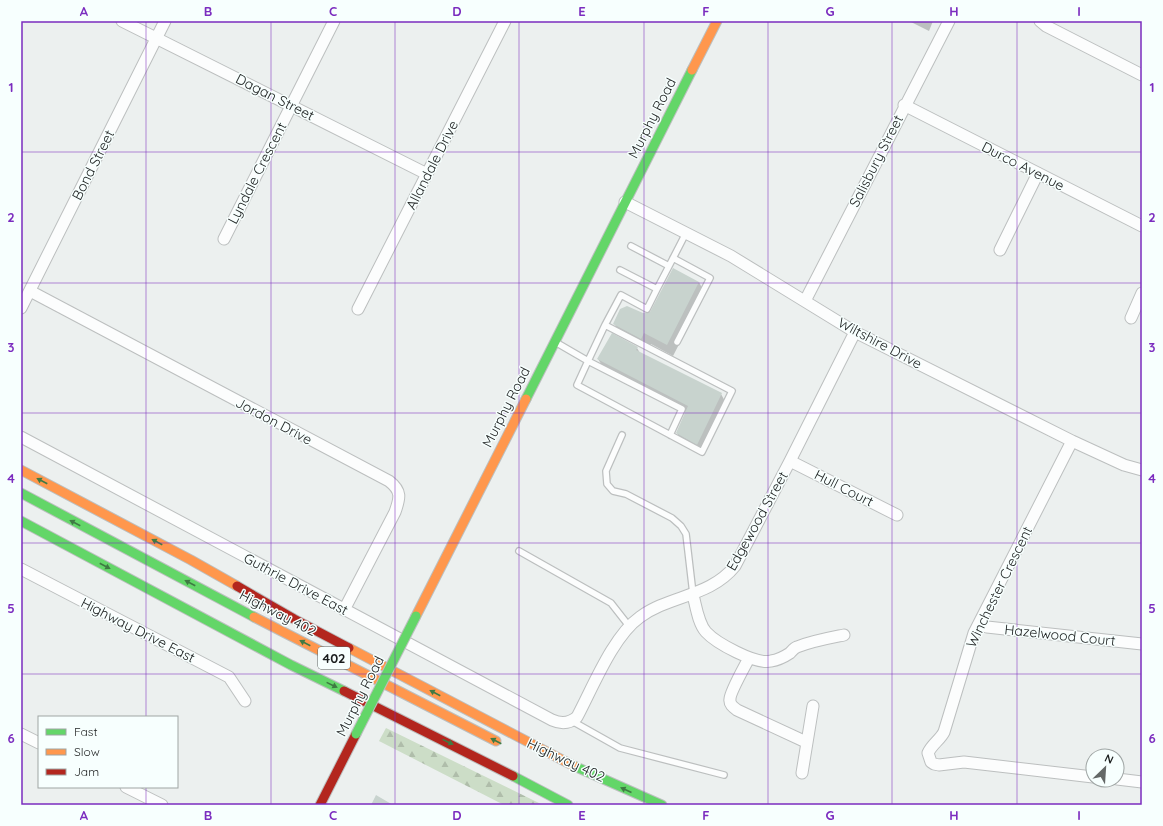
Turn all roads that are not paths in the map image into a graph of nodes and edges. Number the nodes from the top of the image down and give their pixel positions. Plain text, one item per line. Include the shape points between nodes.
1 (122, 21) edge
2 (166, 21) edge
3 (334, 21) edge
4 (505, 21) edge
5 (717, 21) edge
6 (948, 21) edge
7 (1040, 21) edge
8 (157, 38) junction
9 (1142, 74) edge
10 (292, 105) junction
11 (904, 105) junction
12 (1038, 173) junction
13 (427, 174) junction
14 (625, 202) junction
15 (1142, 226) edge
16 (686, 233) junction
17 (224, 239) dead end
18 (631, 246) dead end
19 (1000, 250) dead end
20 (673, 258) junction
21 (669, 266) junction
22 (620, 270) dead end
23 (657, 289) junction
24 (30, 291) junction
25 (1142, 293) edge
26 (805, 301) junction
27 (21, 308) edge
28 (358, 309) dead end
29 (1131, 318) dead end
30 (605, 325) junction
31 (855, 332) junction
32 (555, 342) junction
33 (677, 342) dead end
34 (588, 361) junction
35 (622, 435) dead end
36 (670, 435) junction
37 (21, 437) edge
38 (1072, 441) junction
39 (790, 462) junction
40 (21, 470) edge
41 (1142, 470) edge
42 (21, 494) edge
43 (897, 515) dead end
44 (21, 521) edge
45 (519, 551) dead end
46 (21, 569) edge
47 (693, 595) junction
48 (144, 597) dead end
49 (344, 610) junction
50 (979, 624) junction
51 (629, 626) junction
52 (844, 635) dead end
53 (1142, 644) edge
54 (749, 658) junction
55 (291, 664) junction
56 (245, 701) dead end
57 (813, 706) dead end
58 (572, 721) junction
59 (21, 734) edge
60 (38, 742) edge
61 (806, 742) junction
62 (507, 747) dead end
63 (802, 773) dead end
64 (724, 775) dead end
65 (1085, 776) edge
66 (1125, 780) edge
67 (1142, 782) edge
68 (128, 788) edge
69 (162, 805) edge
70 (320, 805) edge
71 (568, 805) edge
72 (662, 805) edge

1 - 8 street, Dagan Street
2 - 8 street, Bond Street
3 - 10 street, Lyndale Crescent
4 - 13 street, Allandale Drive
5 - 14 main road, Murphy Road
6 - 11 street, Salisbury Street
7 - 9 street
8 - 10 street, Dagan Street
8 - 24 street, Bond Street
10 - 13 street, Dagan Street
10 - 17 street, Lyndale Crescent
11 - 12 street, Durco Avenue
11 - 26 street, Salisbury Street
12 - 15 street, Durco Avenue
12 - 19 street
13 - 28 street, Allandale Drive
14 - 16 street, Wiltshire Drive
14 - 32 main road, Murphy Road
16 - 20 lane
16 - 26 street, Wiltshire Drive via 731,256
18 - 21 lane
20 - 21 lane
20 - 33 lane via 710,278
21 - 23 lane
22 - 23 lane
23 - 30 lane via 647,309 621,295
24 - 27 street, Bond Street
24 - 49 street, Jordon Drive via 395,485 399,490 399,496 395,512
25 - 29 street
26 - 31 street, Wiltshire Drive
30 - 34 lane
30 - 36 lane via 732,391 702,452
31 - 38 street, Wiltshire Drive
31 - 39 street, Edgewood Street
32 - 34 lane
32 - 70 main road, Murphy Road, bridge
34 - 36 lane via 577,385
34 - 36 lane via 682,409
35 - 47 lane via 606,472 607,484 613,491 626,494 672,518 681,526 686,534
37 - 49 street, Guthrie Drive East
38 - 41 street, Wiltshire Drive via 1124,465
38 - 50 street, Winchester Crescent
39 - 43 street, Hull Court
39 - 47 street, Edgewood Street via 735,566 719,582
72 -> 40 main road via 532,745
62 -> 42 main road, Highway 402 / 402
44 -> 55 main road, 402
45 - 51 lane via 611,602
46 - 56 street, Highway Drive East via 229,677
47 - 51 street, Edgewood Street via 652,609
47 - 54 street via 705,631
48 - 55 main road
49 - 58 street, Guthrie Drive East via 552,720 559,723
50 - 53 street, Hazelwood Court
50 - 65 street, Winchester Crescent via 970,643 944,732 928,753 931,762 940,765 964,762
51 - 58 street, Edgewood Street via 607,658 578,717
52 - 54 street via 796,648 779,659 768,662
54 - 61 street via 732,693 731,705 736,710
55 -> 71 main road, 402 via 486,761
57 - 61 street
58 - 64 lane via 620,748
59 - 60 street
61 - 63 street
66 - 67 street
68 - 69 street

